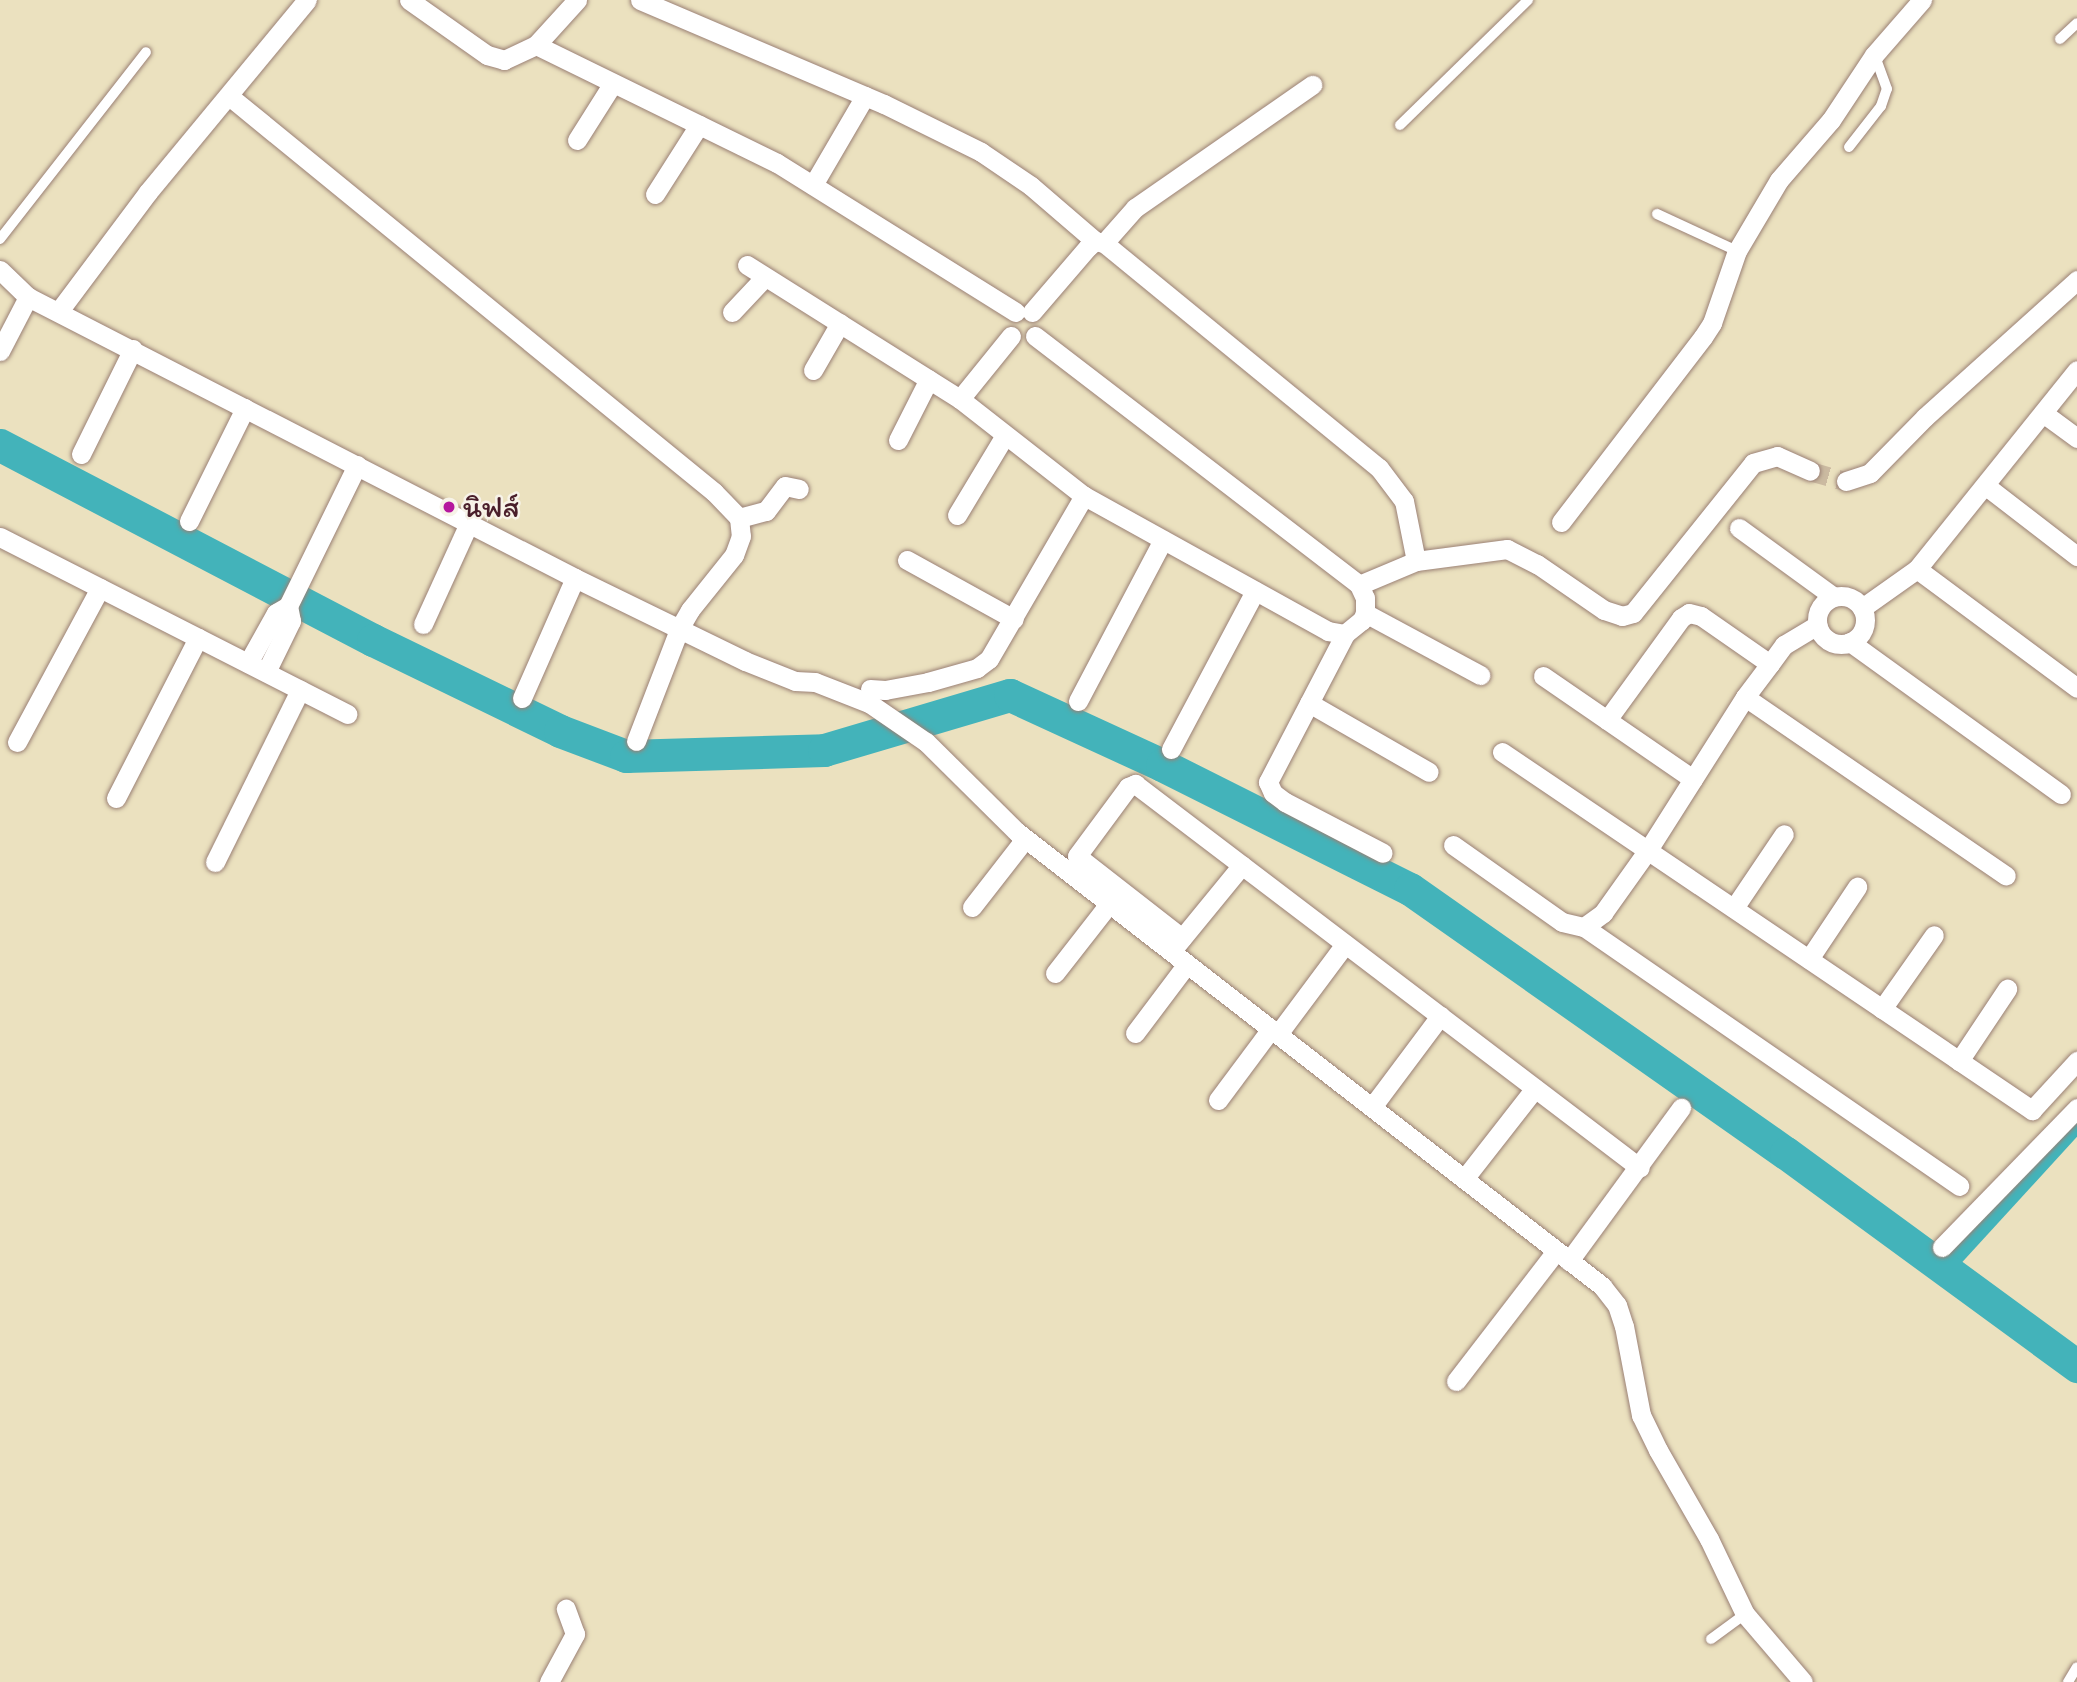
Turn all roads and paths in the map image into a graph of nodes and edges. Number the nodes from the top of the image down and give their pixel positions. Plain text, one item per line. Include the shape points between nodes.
1 (307, 0) edge
2 (409, 0) edge
3 (577, 0) edge
4 (640, 0) edge
5 (1528, 0) edge
6 (1922, 0) edge
7 (2077, 23) edge
8 (2060, 39) dead end
9 (536, 45) junction
10 (146, 52) dead end
11 (1874, 55) junction
12 (613, 83) junction
13 (1312, 85) dead end
14 (229, 96) junction
15 (865, 96) junction
16 (699, 125) junction
17 (1400, 125) dead end
18 (577, 140) dead end
19 (1849, 147) dead end
20 (813, 185) junction
21 (655, 194) dead end
22 (1657, 215) dead end
23 (0, 239) edge
24 (1099, 242) junction
25 (1737, 251) junction
26 (747, 265) dead end
27 (0, 270) edge
28 (765, 276) junction
29 (2077, 281) edge
30 (28, 297) junction
31 (59, 311) junction
32 (733, 312) dead end
33 (1023, 312) junction
34 (840, 323) junction
35 (1011, 336) junction
36 (1035, 336) junction
37 (133, 349) junction
38 (0, 351) edge
39 (813, 370) dead end
40 (2077, 370) edge
41 (929, 379) junction
42 (961, 399) junction
43 (245, 408) junction
44 (2043, 413) junction
45 (1005, 435) junction
46 (2077, 438) edge
47 (898, 440) dead end
48 (81, 454) dead end
49 (357, 465) junction
50 (1810, 471) tunnel mouth
51 (1846, 481) tunnel mouth
52 (1986, 486) junction
53 (799, 488) dead end
54 (1083, 496) junction
55 (957, 515) dead end
56 (739, 518) junction
57 (189, 521) dead end
58 (1561, 522) dead end
59 (469, 523) junction
60 (1740, 528) dead end
61 (0, 537) edge
62 (1163, 540) junction
63 (2077, 556) edge
64 (907, 560) dead end
65 (1416, 561) junction
66 (1917, 569) junction
67 (575, 578) junction
68 (1359, 585) junction
69 (100, 588) junction
70 (1255, 591) junction
71 (1834, 597) junction
72 (289, 606) junction
73 (1862, 608) junction
74 (1365, 613) junction
75 (1014, 619) junction
76 (423, 624) dead end
77 (1817, 625) junction
78 (680, 627) junction
79 (1345, 634) junction
80 (198, 638) junction
81 (1850, 642) junction
82 (248, 663) junction
83 (1770, 664) junction
84 (265, 672) junction
85 (1480, 675) dead end
86 (1543, 676) dead end
87 (2077, 688) edge
88 (300, 690) junction
89 (869, 696) junction
90 (1745, 697) junction
91 (522, 698) dead end
92 (1078, 701) dead end
93 (1309, 703) junction
94 (347, 714) dead end
95 (1607, 720) junction
96 (636, 741) dead end
97 (17, 743) dead end
98 (1171, 749) dead end
99 (1502, 752) dead end
100 (1429, 772) dead end
101 (1693, 779) junction
102 (2061, 794) dead end
103 (116, 798) dead end
104 (1784, 834) dead end
105 (1025, 839) junction
106 (1453, 845) dead end
107 (1648, 850) junction
108 (1384, 853) dead end
109 (215, 862) dead end
110 (1242, 865) junction
111 (2006, 876) dead end
112 (1857, 887) dead end
113 (1110, 904) junction
114 (972, 907) dead end
115 (1734, 908) junction
116 (1584, 927) junction
117 (1934, 935) dead end
118 (1345, 944) junction
119 (1176, 945) junction
120 (1808, 959) junction
121 (1187, 964) junction
122 (1055, 974) dead end
123 (2007, 989) dead end
124 (1882, 1009) junction
125 (1440, 1016) junction
126 (1274, 1032) junction
127 (1135, 1033) dead end
128 (1959, 1060) junction
129 (2077, 1061) edge
130 (1535, 1088) junction
131 (1218, 1100) dead end
132 (1372, 1107) junction
133 (1681, 1108) dead end
134 (2077, 1108) edge
135 (1640, 1168) junction
136 (1464, 1179) junction
137 (1959, 1186) dead end
138 (1942, 1247) dead end
139 (1563, 1256) junction
140 (1456, 1381) dead end
141 (566, 1609) dead end
142 (1745, 1614) junction
143 (1710, 1639) dead end
144 (2077, 1668) edge
145 (549, 1682) edge
146 (1803, 1682) edge
147 (2068, 1682) edge

1 - 14 street
2 - 9 street via 487,55 505,60
3 - 9 street
4 - 15 street
5 - 17 lane
6 - 11 street
7 - 8 lane
9 - 12 street
10 - 23 lane
11 - 19 lane via 1887,89 1881,106
11 - 25 street via 1831,120 1779,180
12 - 16 street
12 - 18 street
13 - 24 street via 1135,208
14 - 31 street via 148,192
14 - 56 street via 714,492
15 - 20 street
15 - 24 street via 981,152
16 - 20 street
16 - 21 street
20 - 33 street
22 - 25 lane
24 - 33 street
24 - 65 street via 1379,468 1404,501
25 - 58 street via 1703,337
26 - 28 street
27 - 30 street
28 - 32 street
28 - 34 street
29 - 51 street via 1925,417 1870,473
30 - 31 street
30 - 38 street
31 - 37 street
33 - 35 street via 1009,318
33 - 36 street via 1038,319
34 - 39 street
34 - 41 street
35 - 36 street via 1027,341
35 - 42 street
36 - 68 street
37 - 43 street
37 - 48 street
40 - 44 street
41 - 42 street
41 - 47 street
42 - 45 street
43 - 49 street
43 - 57 street
44 - 46 street
44 - 52 street
45 - 54 street
45 - 55 street
49 - 59 street
49 - 72 street
50 - 65 street via 1777,456 1753,463 1633,613 1622,616 1590,602 1537,564 1507,549
52 - 63 street
52 - 66 street
53 - 56 street via 785,486 766,511
54 - 62 street
54 - 75 street
56 - 78 street via 741,537 734,555
59 - 67 street
59 - 76 street
60 - 71 street
61 - 69 street
62 - 70 street
62 - 92 street
64 - 75 street
65 - 68 street
66 - 73 street
66 - 87 street
67 - 78 street
67 - 91 street
68 - 74 street via 1366,598
69 - 80 street
69 - 97 street
70 - 79 street via 1328,631
70 - 98 street
71 - 73 street via 1852,598
71 - 77 street via 1818,612
72 - 82 street via 276,613
72 - 84 street via 291,621
73 - 81 street via 1861,634
74 - 79 street
74 - 85 street
75 - 89 street via 989,659 978,668
77 - 81 street via 1824,637 1836,643
77 - 83 street via 1784,645
78 - 89 street via 794,681
78 - 96 street
79 - 93 street
80 - 82 street
80 - 103 street
81 - 102 street
82 - 84 street
83 - 90 street
83 - 95 street via 1701,616 1689,613
84 - 88 street
86 - 95 street
88 - 94 street
88 - 109 street
89 - 105 street via 926,743
90 - 101 street
90 - 111 street
93 - 100 street
93 - 108 street via 1268,782 1273,793
95 - 101 street
99 - 107 street
101 - 107 street
104 - 115 street
105 - 113 street
105 - 114 street
106 - 116 street via 1562,922
107 - 115 street
107 - 116 street via 1603,913
110 - 118 street
110 - 119 street
110 - 119 street via 1135,784 1128,787 1077,856
112 - 120 street
113 - 119 street
113 - 122 street
115 - 120 street
116 - 137 street
117 - 124 street
118 - 125 street
118 - 126 street
119 - 121 street
120 - 124 street
121 - 126 street
121 - 127 street
123 - 128 street
124 - 128 street
125 - 130 street
125 - 132 street
126 - 131 street
126 - 132 street
128 - 129 street via 2032,1110
130 - 135 street
130 - 136 street
132 - 136 street
133 - 135 street
134 - 138 street
135 - 139 street
136 - 139 street
139 - 140 street
139 - 142 street via 1602,1286 1617,1305 1641,1415
141 - 145 street via 575,1633
142 - 143 lane
142 - 146 street
144 - 147 lane

